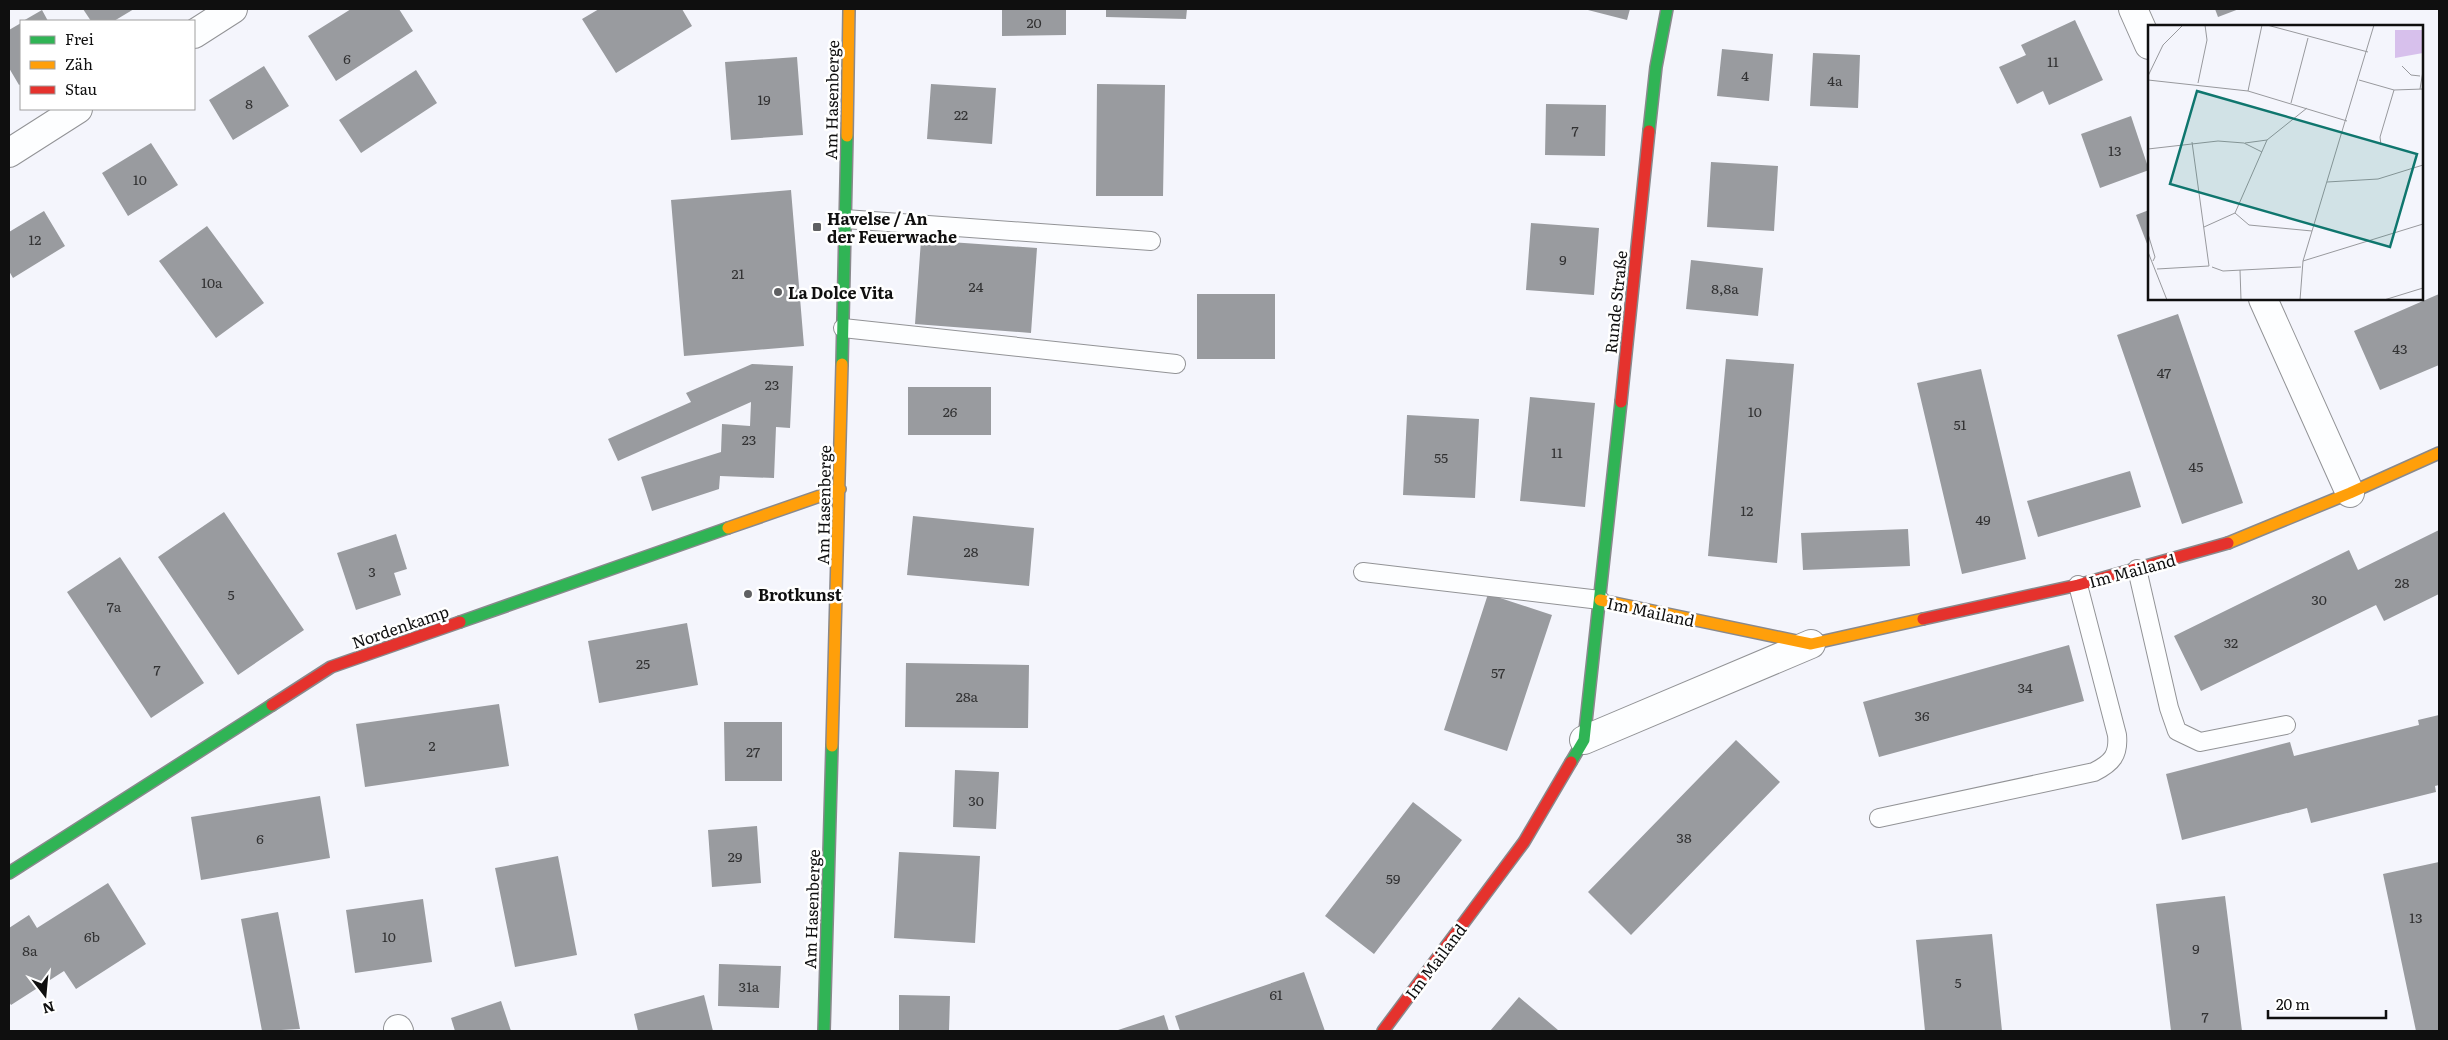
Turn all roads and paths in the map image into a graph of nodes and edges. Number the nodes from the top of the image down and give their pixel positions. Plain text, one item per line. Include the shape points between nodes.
1 (233, 9) edge
2 (849, 9) edge
3 (1667, 9) edge
4 (2133, 9) edge
5 (195, 33) edge
6 (2148, 43) edge
7 (76, 110) edge
8 (9, 153) edge
9 (845, 219) junction
10 (1151, 241) dead end
11 (2263, 300) edge
12 (843, 328) junction
13 (1176, 364) dead end
14 (2439, 453) edge
15 (840, 489) junction
16 (2350, 493) junction
17 (2137, 569) junction
18 (1363, 572) dead end
19 (2078, 585) junction
20 (1600, 600) junction
21 (1811, 644) junction
22 (2286, 725) dead end
23 (1584, 740) junction
24 (1879, 818) dead end
25 (9, 874) edge
26 (824, 1031) edge
27 (1383, 1031) edge

1 - 5 street
2 - 9 street, Am Hasenberge
3 - 20 street, Runde Straße via 1656,67
4 - 6 street
7 - 8 street
9 - 10 lane
9 - 12 street, Am Hasenberge
11 - 16 street
12 - 13 lane
12 - 15 street, Am Hasenberge
14 - 16 street, Im Mailand
15 - 25 street, Nordenkamp via 331,668
15 - 26 street, Am Hasenberge
16 - 17 street, Im Mailand via 2232,542
17 - 19 street, Im Mailand
17 - 22 lane via 2177,731 2200,742
18 - 20 lane
19 - 21 street, Im Mailand
19 - 24 lane via 2117,735 2118,749 2114,759 2094,772
20 - 21 street, Im Mailand
20 - 23 street, Im Mailand
21 - 23 street, Im Mailand
23 - 27 street, Im Mailand via 1524,842

